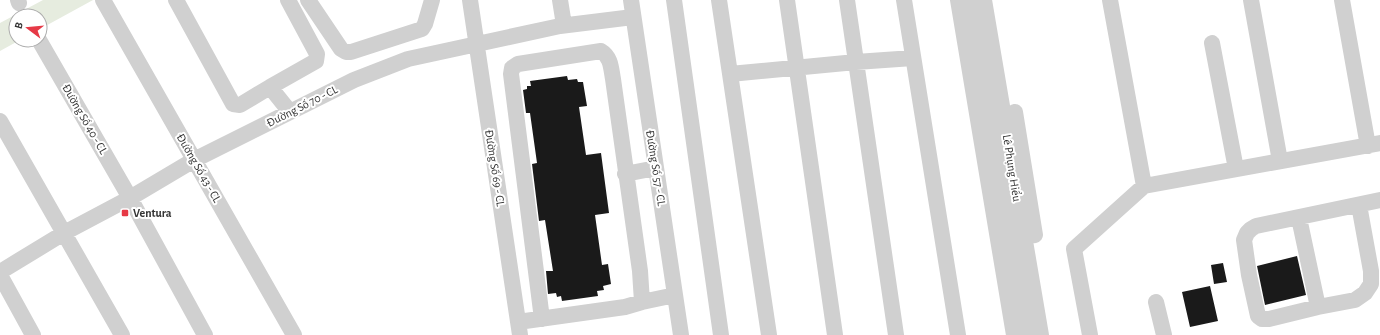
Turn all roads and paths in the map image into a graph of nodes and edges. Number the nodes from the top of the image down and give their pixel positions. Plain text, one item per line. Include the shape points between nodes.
1 (103, 0) edge
2 (176, 0) edge
3 (288, 0) edge
4 (308, 0) edge
5 (432, 0) edge
6 (470, 0) edge
7 (560, 0) edge
8 (631, 0) edge
9 (674, 0) edge
10 (719, 0) edge
11 (787, 0) edge
12 (846, 0) edge
13 (904, 0) edge
14 (952, 0) edge
15 (958, 0) edge
16 (971, 0) edge
17 (984, 0) edge
18 (996, 0) edge
19 (1110, 0) edge
20 (1251, 0) edge
21 (1342, 0) edge
22 (633, 17) junction
23 (564, 25) junction
24 (1212, 43) dead end
25 (476, 44) junction
26 (44, 48) edge
27 (913, 58) junction
28 (856, 62) junction
29 (797, 67) junction
30 (730, 74) junction
31 (270, 87) junction
32 (290, 112) junction
33 (0, 121) edge
34 (1374, 144) edge
35 (194, 160) junction
36 (1280, 161) junction
37 (656, 168) junction
38 (1236, 169) junction
39 (625, 174) junction
40 (1144, 186) junction
41 (130, 198) junction
42 (1380, 200) edge
43 (1359, 205) junction
44 (1299, 218) junction
45 (64, 233) junction
46 (1007, 239) junction
47 (0, 273) edge
48 (675, 295) junction
49 (642, 302) junction
50 (1156, 302) dead end
51 (1318, 307) junction
52 (542, 319) junction
53 (519, 328) edge
54 (33, 335) edge
55 (122, 335) edge
56 (206, 335) edge
57 (294, 335) edge
58 (681, 335) edge
59 (721, 335) edge
60 (769, 335) edge
61 (836, 335) edge
62 (896, 335) edge
63 (958, 335) edge
64 (1008, 335) edge
65 (1014, 335) edge
66 (1027, 335) edge
67 (1040, 335) edge
68 (1090, 335) edge
69 (1164, 335) edge

1 - 35 street, Đường Số 43 - CL
2 - 31 street via 233,104 240,105
3 - 31 street via 317,58 316,61
4 - 5 street via 346,52 422,28
6 - 25 street, Đường Số 69 - CL
7 - 23 street
8 - 22 street, Đường Số 57 - CL
9 - 59 street
10 - 30 street
11 - 29 street
12 - 28 street
13 - 27 street
14 - 46 street, Lê Phụng Hiểu
15 - 46 street, Lê Phụng Hiểu
16 - 46 street, Lê Phụng Hiểu
17 - 46 street, Lê Phụng Hiểu
18 - 46 street via 1035,236
19 - 40 street
20 - 36 street
21 - 34 street
22 - 23 street, Đường Số 70 - CL
22 - 37 street, Đường Số 57 - CL
23 - 25 street, Đường Số 70 - CL
24 - 38 street
25 - 32 street, Đường Số 70 - CL via 408,59 354,80
25 - 53 street, Đường Số 69 - CL
26 - 41 street, Đường Số 40 - CL
27 - 28 street
27 - 63 street
28 - 29 street
28 - 62 street
29 - 30 street
29 - 61 street
30 - 60 street
31 - 32 street
32 - 35 street, Đường Số 70 - CL
33 - 45 street
34 - 36 street
35 - 41 street, Đường Số 70 - CL
35 - 57 street, Đường Số 43 - CL
36 - 38 street
37 - 39 street
37 - 48 street, Đường Số 57 - CL
38 - 40 street
39 - 49 street via 640,271
39 - 52 street via 613,79 606,54 601,52 578,55 518,64 512,68
40 - 68 street via 1074,250
41 - 45 street, Đường Số 70 - CL
41 - 56 street, Đường Số 40 - CL
42 - 43 street
43 - 44 street
43 - 51 street via 1371,284 1365,293 1355,300
44 - 51 street
44 - 51 street via 1251,228 1244,240 1249,275 1258,316 1262,319
45 - 47 street, Đường Số 70 - CL
45 - 55 street
46 - 64 street, Lê Phụng Hiểu
46 - 65 street, Lê Phụng Hiểu
46 - 66 street, Lê Phụng Hiểu
46 - 67 street, Lê Phụng Hiểu
47 - 54 street
48 - 49 street
48 - 58 street, Đường Số 57 - CL
49 - 52 street via 625,307
50 - 69 street
52 - 53 street

